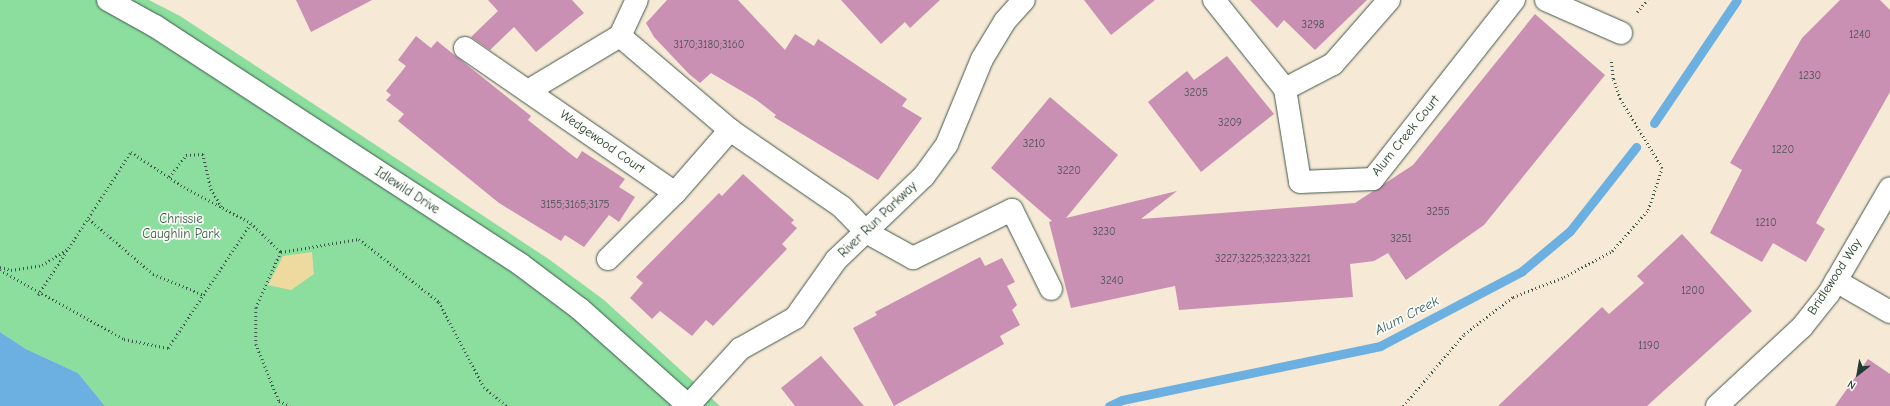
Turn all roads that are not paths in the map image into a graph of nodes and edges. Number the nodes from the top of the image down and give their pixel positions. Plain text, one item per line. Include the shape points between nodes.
1 (108, 0) edge
2 (637, 0) edge
3 (1024, 0) edge
4 (1214, 0) edge
5 (1389, 0) edge
6 (1514, 0) edge
7 (1546, 0) edge
8 (1621, 33) road end
9 (620, 36) junction
10 (465, 48) dead end
11 (1285, 88) junction
12 (528, 91) junction
13 (730, 130) junction
14 (1890, 188) edge
15 (676, 193) junction
16 (866, 232) junction
17 (608, 259) dead end
18 (1836, 281) junction
19 (1051, 289) dead end
20 (1890, 312) edge
21 (689, 406) edge
22 (1717, 406) edge

1 - 21 street, Idlewild Drive via 155,26 520,264 580,309
2 - 9 street
3 - 16 street, River Run Parkway via 1005,22 982,59 947,144 924,176
4 - 11 street, Alum Creek Court
5 - 11 street via 1334,64
6 - 11 street, Alum Creek Court via 1373,179 1300,182
7 - 8 street
9 - 12 street
9 - 13 street
10 - 12 street, Wedgewood Court
12 - 15 street, Wedgewood Court
13 - 15 street
13 - 16 street via 842,206
14 - 18 street, Bridlewood Way
15 - 17 street
16 - 19 street via 913,258 1012,210
16 - 21 street, River Run Parkway via 836,260 795,318 740,349
18 - 20 street
18 - 22 street, Bridlewood Way via 1802,327

